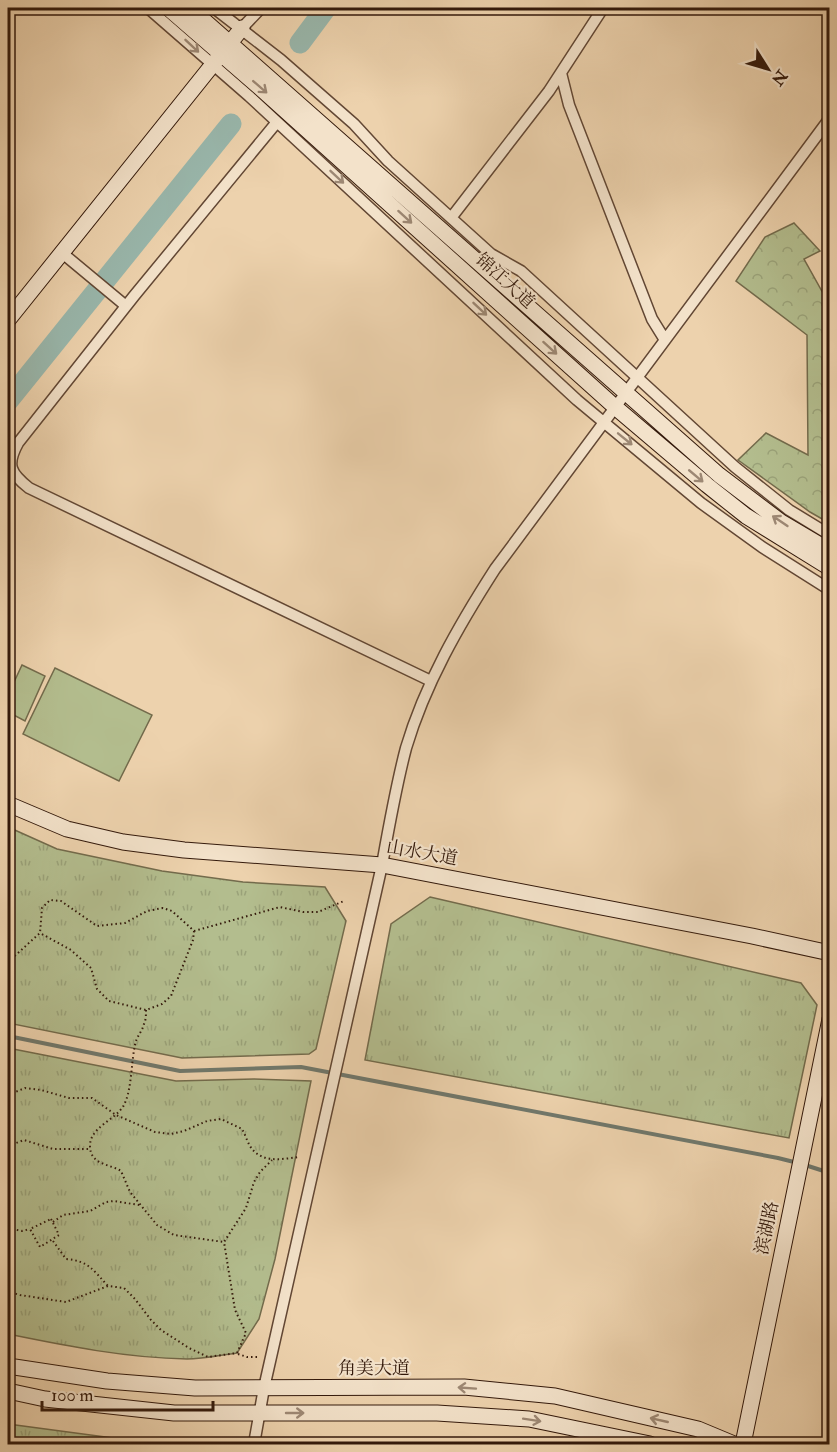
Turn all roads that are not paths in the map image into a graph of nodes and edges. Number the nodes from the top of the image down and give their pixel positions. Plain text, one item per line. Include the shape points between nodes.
1 (148, 8) edge
2 (168, 8) edge
3 (190, 8) edge
4 (214, 8) edge
5 (261, 8) edge
6 (603, 8) edge
7 (242, 28) junction
8 (221, 54) junction
9 (561, 73) junction
10 (830, 118) edge
11 (278, 122) junction
12 (451, 218) junction
13 (61, 252) junction
14 (126, 306) junction
15 (8, 320) edge
16 (665, 340) junction
17 (637, 376) junction
18 (625, 393) junction
19 (615, 407) junction
20 (604, 422) junction
21 (830, 535) edge
22 (830, 551) edge
23 (830, 568) edge
24 (830, 590) edge
25 (431, 681) junction
26 (8, 804) edge
27 (382, 865) junction
28 (830, 953) edge
29 (830, 1020) edge
30 (8, 1366) edge
31 (264, 1388) junction
32 (8, 1391) edge
33 (261, 1413) junction
34 (254, 1444) edge
35 (650, 1444) edge
36 (734, 1444) edge
37 (743, 1444) edge

1 -> 8 street via 175,29
2 - 8 street, 锦江大道
3 - 8 street, 锦江大道
4 - 7 street
5 - 7 street
6 - 9 street
7 - 8 street
7 - 12 street via 354,124
8 - 11 street
8 - 13 street
8 - 18 street, 锦江大道
8 -> 19 street, 锦江大道
9 - 12 street
9 - 16 street via 573,116 652,319
10 - 16 street
11 - 14 street
11 -> 20 street
12 - 17 street via 491,254 521,271
13 - 14 street
13 - 15 street
14 - 25 street via 18,443 10,456 18,479
16 - 17 street
17 - 18 street
17 - 21 street via 752,481
18 - 19 street
22 -> 18 street, 锦江大道 via 752,501
19 - 20 street
19 -> 23 street, 锦江大道 via 746,516
20 -> 24 street via 701,503
20 - 25 street via 495,569
25 - 27 street via 407,747
26 - 27 street, 山水大道 via 67,829 123,842
27 - 28 street, 山水大道
27 - 31 street
29 - 37 street, 滨湖路
30 - 31 street, 角美大道 via 107,1381 195,1388
31 - 33 street
36 -> 31 street, 角美大道 via 698,1429 555,1396 464,1387
32 - 33 street via 45,1399 174,1413
33 - 34 street
33 -> 35 street via 437,1413 529,1419

